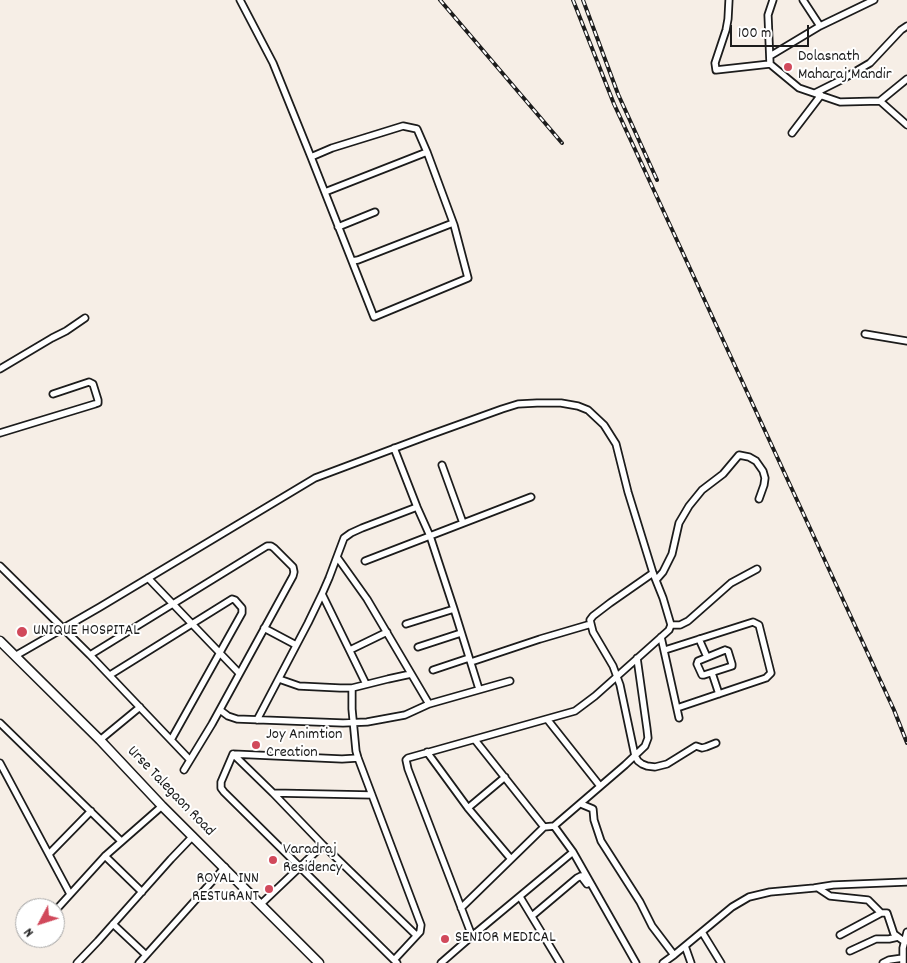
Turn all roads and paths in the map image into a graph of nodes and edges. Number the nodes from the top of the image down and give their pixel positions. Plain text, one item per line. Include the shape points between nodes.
1 (240, 0) edge
2 (729, 0) edge
3 (773, 0) edge
4 (803, 0) edge
5 (871, 1) edge
6 (820, 26) junction
7 (907, 26) edge
8 (770, 56) junction
9 (770, 64) junction
10 (907, 79) edge
11 (818, 94) junction
12 (880, 101) junction
13 (907, 125) edge
14 (792, 133) dead end
15 (427, 152) junction
16 (311, 157) junction
17 (325, 192) junction
18 (375, 212) dead end
19 (453, 223) junction
20 (338, 226) junction
21 (352, 261) junction
22 (85, 318) dead end
23 (865, 334) dead end
24 (907, 341) edge
25 (0, 369) edge
26 (53, 394) dead end
27 (0, 433) edge
28 (394, 448) junction
29 (442, 464) dead end
30 (531, 497) dead end
31 (759, 500) dead end
32 (417, 507) junction
33 (463, 523) junction
34 (430, 536) junction
35 (336, 557) junction
36 (365, 561) dead end
37 (0, 566) edge
38 (757, 569) dead end
39 (653, 573) junction
40 (148, 578) junction
41 (656, 580) junction
42 (322, 594) junction
43 (173, 604) junction
44 (454, 609) junction
45 (192, 624) junction
46 (406, 624) dead end
47 (591, 624) junction
48 (671, 625) junction
49 (63, 628) junction
50 (264, 628) junction
51 (387, 632) junction
52 (461, 633) junction
53 (661, 637) junction
54 (699, 639) junction
55 (0, 641) edge
56 (296, 645) junction
57 (418, 647) dead end
58 (350, 650) junction
59 (665, 650) junction
60 (220, 652) junction
61 (90, 655) junction
62 (15, 656) junction
63 (707, 657) junction
64 (637, 658) junction
65 (470, 660) junction
66 (433, 670) dead end
67 (239, 673) junction
68 (712, 673) junction
69 (411, 674) junction
70 (110, 675) junction
71 (617, 676) junction
72 (279, 679) junction
73 (510, 681) dead end
74 (366, 684) junction
75 (352, 688) junction
76 (479, 689) junction
77 (719, 694) junction
78 (429, 704) junction
79 (140, 707) junction
80 (677, 708) junction
81 (220, 710) junction
82 (679, 718) dead end
83 (547, 719) junction
84 (257, 720) junction
85 (353, 722) junction
86 (0, 723) edge
87 (100, 740) junction
88 (171, 740) junction
89 (475, 740) junction
90 (716, 743) dead end
91 (427, 752) junction
92 (233, 754) junction
93 (635, 756) junction
94 (358, 758) junction
95 (190, 760) junction
96 (0, 763) edge
97 (184, 770) dead end
98 (505, 777) junction
99 (600, 786) junction
100 (273, 793) junction
101 (372, 795) junction
102 (581, 804) junction
103 (162, 806) junction
104 (468, 808) junction
105 (92, 812) junction
106 (554, 826) junction
107 (544, 827) junction
108 (193, 836) junction
109 (121, 841) junction
110 (323, 845) junction
111 (573, 852) junction
112 (49, 854) junction
113 (104, 856) junction
114 (511, 859) junction
115 (225, 867) junction
116 (300, 868) junction
117 (907, 884) edge
118 (816, 888) junction
119 (142, 892) junction
120 (70, 894) junction
121 (520, 897) junction
122 (65, 899) edge
123 (261, 904) junction
124 (461, 908) junction
125 (881, 913) junction
126 (532, 916) junction
127 (113, 924) junction
128 (702, 932) junction
129 (907, 932) edge
130 (416, 935) junction
131 (840, 935) dead end
132 (472, 936) junction
133 (898, 937) junction
134 (905, 942) junction
135 (624, 945) dead end
136 (685, 946) junction
137 (850, 951) dead end
138 (146, 955) junction
139 (674, 955) junction
140 (903, 961) edge
141 (395, 962) edge
142 (77, 963) edge
143 (139, 963) edge
144 (319, 963) edge
145 (441, 963) edge
146 (560, 963) edge
147 (636, 963) edge
148 (664, 963) edge
149 (691, 963) edge
150 (721, 963) edge
151 (883, 963) edge

1 - 16 street via 272,63
2 - 9 street via 726,30 715,63 716,70
3 - 8 street via 768,15
4 - 6 street
5 - 6 street
6 - 8 street
7 - 11 street via 870,63
8 - 9 street
9 - 11 street via 799,88
10 - 12 street
11 - 12 street via 840,102
11 - 14 street
12 - 13 street
15 - 16 street via 417,129 403,126
15 - 17 street
15 - 19 street
16 - 17 street
17 - 20 street
18 - 20 street
19 - 21 street
19 - 21 street via 468,278 374,317
20 - 21 street
22 - 25 street
23 - 24 street
26 - 27 street via 89,382 93,384 98,403
28 - 32 street
28 - 39 street via 518,404 561,403 588,410 616,444
28 - 40 street via 315,478
29 - 33 street
30 - 33 street
31 - 41 street via 765,478 763,471 756,461 739,455 689,506 679,523 672,554
32 - 34 street
32 - 35 street via 351,533 344,538
33 - 34 street
34 - 36 street
34 - 44 street
35 - 42 street
35 - 51 street
37 - 49 street
38 - 48 street via 730,583 688,621
39 - 41 street
39 - 47 street via 593,616
40 - 43 street
40 - 49 street
41 - 48 street
42 - 56 street
42 - 58 street
43 - 45 street
43 - 50 street via 271,546 293,567 294,572
43 - 61 street
44 - 46 street
44 - 52 street
45 - 60 street
45 - 60 street via 235,600 242,613
45 - 70 street
47 - 65 street
47 - 71 street
48 - 53 street
49 - 61 street
49 - 62 street
50 - 56 street
50 - 67 street
51 - 58 street
51 - 69 street
52 - 57 street
52 - 65 street
53 - 59 street
53 - 64 street
54 - 59 street
54 - 63 street
54 - 77 street via 753,622 759,625 771,674
55 - 62 highway, Urse Talegaon Road
56 - 72 street
58 - 74 street
59 - 80 street
60 - 67 street
60 - 88 street
61 - 70 street
62 - 87 highway, Urse Talegaon Road
63 - 68 street via 697,664 703,676
63 - 68 street via 727,650 732,664
64 - 71 street
64 - 93 street via 648,738
65 - 66 street
65 - 76 street
67 - 81 street
68 - 77 street
69 - 74 street
69 - 78 street
70 - 79 street
71 - 83 street via 575,712
71 - 93 street
72 - 75 street via 299,686
72 - 84 street
73 - 76 street
74 - 75 street
75 - 85 street
76 - 78 street
77 - 80 street
78 - 85 street via 405,715
79 - 87 street
79 - 88 street
80 - 82 street
81 - 84 street via 237,719
81 - 95 street
83 - 89 street
83 - 99 street
84 - 85 street
85 - 94 street
86 - 105 street
87 - 103 highway, Urse Talegaon Road
88 - 95 street
89 - 91 street
89 - 98 street
90 - 93 street via 702,748 696,746 667,764 655,767 642,764
91 - 104 street
91 - 124 street via 406,760
92 - 94 street
92 - 100 street
92 - 116 street via 221,782 224,792
93 - 99 street
94 - 101 street
95 - 97 street
96 - 112 street
98 - 104 street
98 - 107 street
99 - 102 street
100 - 101 street
100 - 110 street
101 - 130 street via 421,925
102 - 106 street
102 - 139 street via 593,809 601,841 652,926
103 - 108 highway, Urse Talegaon Road
103 - 109 street
104 - 114 street
105 - 109 street
105 - 112 street
106 - 107 street
106 - 111 street
107 - 114 street
108 - 115 highway, Urse Talegaon Road
108 - 119 street
109 - 113 street
110 - 116 street
110 - 130 street
111 - 121 street
111 - 147 street
112 - 120 street
113 - 119 street
113 - 120 street
114 - 124 street
115 - 123 highway, Urse Talegaon Road
115 - 138 street
116 - 123 street
116 - 141 street
117 - 118 street
118 - 125 street via 830,896 868,900
118 - 128 street via 749,897
119 - 127 street
120 - 122 street
121 - 126 street
121 - 132 street
123 - 144 highway, Urse Talegaon Road
124 - 132 street
125 - 131 street
125 - 133 street via 887,913
126 - 135 street via 581,876
126 - 146 street
127 - 138 street
127 - 142 street
128 - 136 street
128 - 150 street
129 - 134 street
130 - 141 street
132 - 145 street
133 - 134 street
133 - 137 street via 876,939
134 - 140 street
136 - 139 street
136 - 149 street
138 - 143 street
139 - 148 street
140 - 151 street

